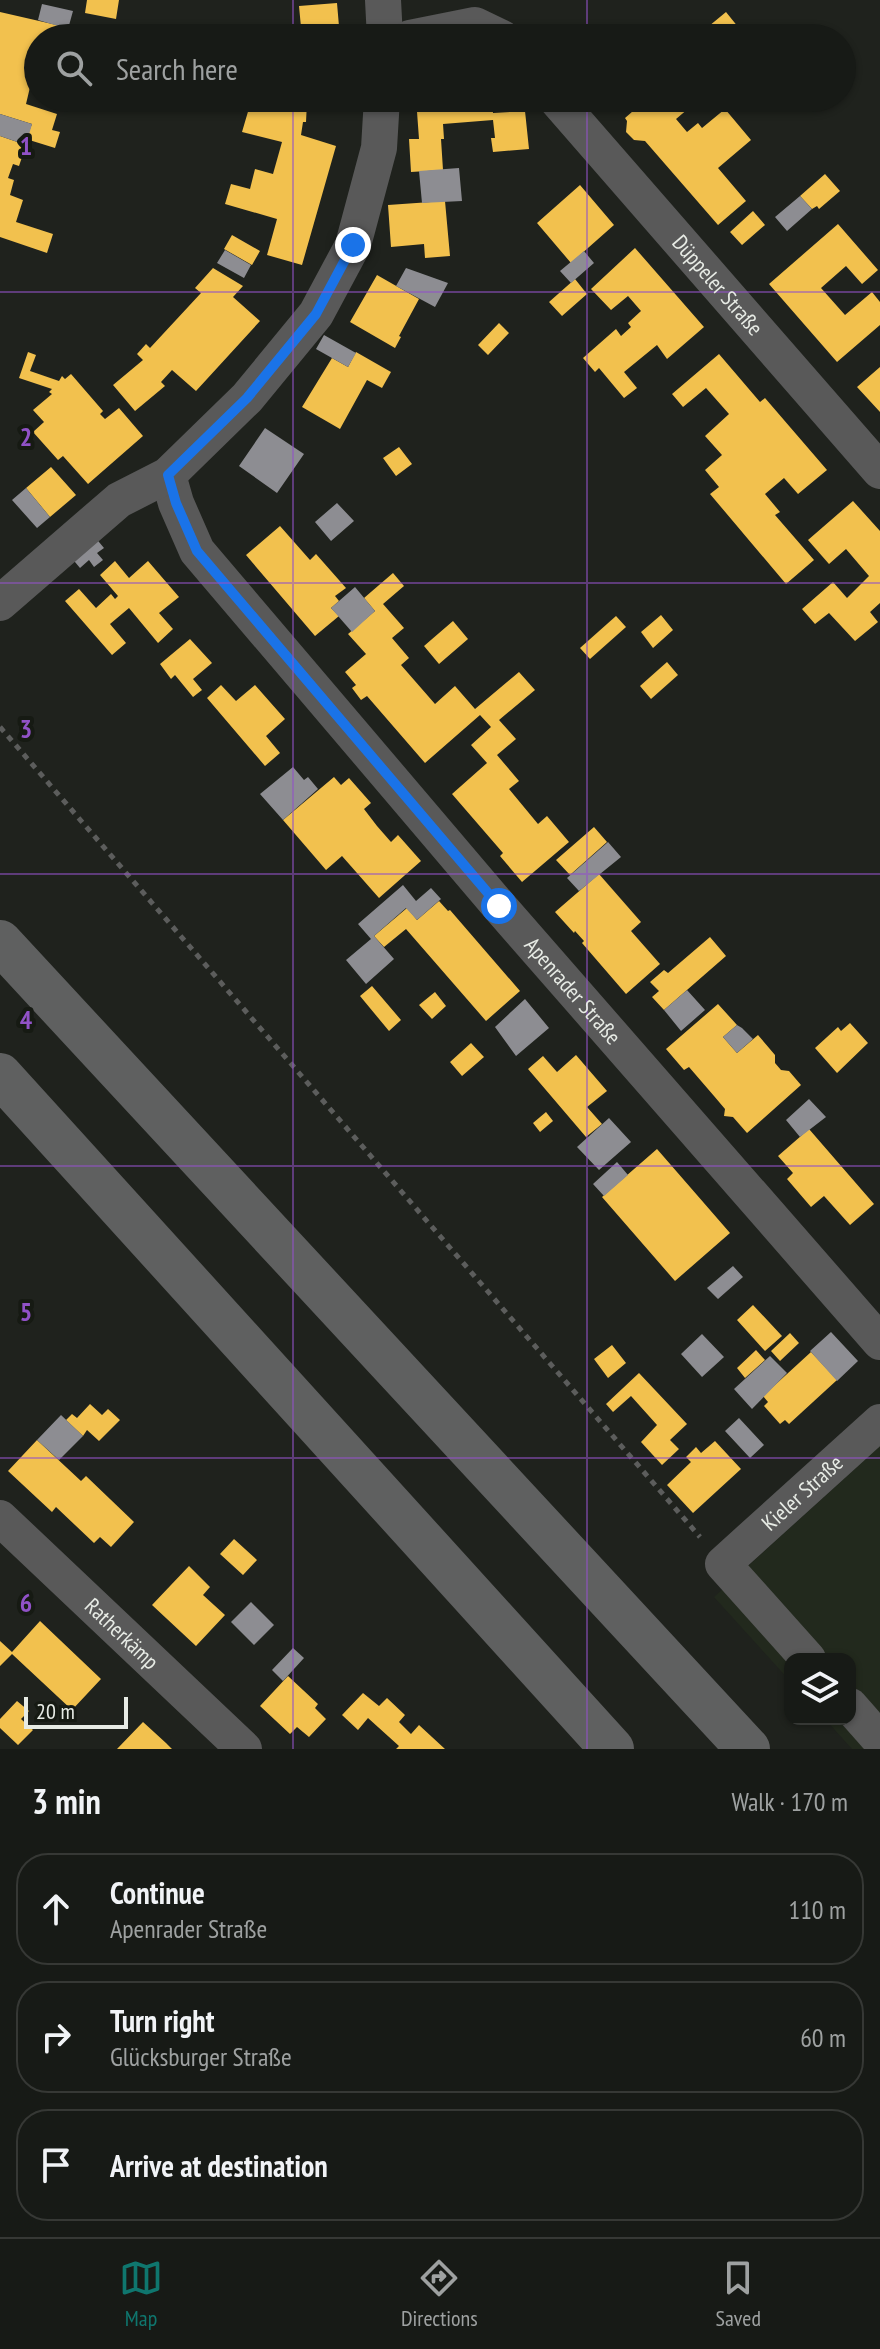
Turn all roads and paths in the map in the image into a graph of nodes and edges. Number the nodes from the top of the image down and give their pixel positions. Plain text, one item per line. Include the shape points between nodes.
1 (383, 0) edge
2 (384, 24) edge
3 (381, 112) edge
4 (567, 112) edge
5 (880, 471) edge
6 (168, 475) junction
7 (0, 603) edge
8 (0, 727) edge
9 (0, 942) edge
10 (0, 1075) edge
11 (880, 1342) edge
12 (880, 1422) edge
13 (0, 1518) edge
14 (723, 1564) junction
15 (803, 1653) edge
16 (856, 1713) edge
17 (880, 1740) edge
18 (244, 1749) edge
19 (612, 1749) edge
20 (748, 1749) edge

1 - 2 street
3 - 6 street via 379,148 353,245 316,314 247,398
4 - 5 street, Düppeler Straße
6 - 7 street via 119,500
6 - 11 street, Apenrader Straße via 197,551
8 - 14 path
9 - 20 highway
10 - 19 highway
12 - 14 street, Kieler Straße
13 - 18 street, Ratherkämp
14 - 15 street
16 - 17 street

